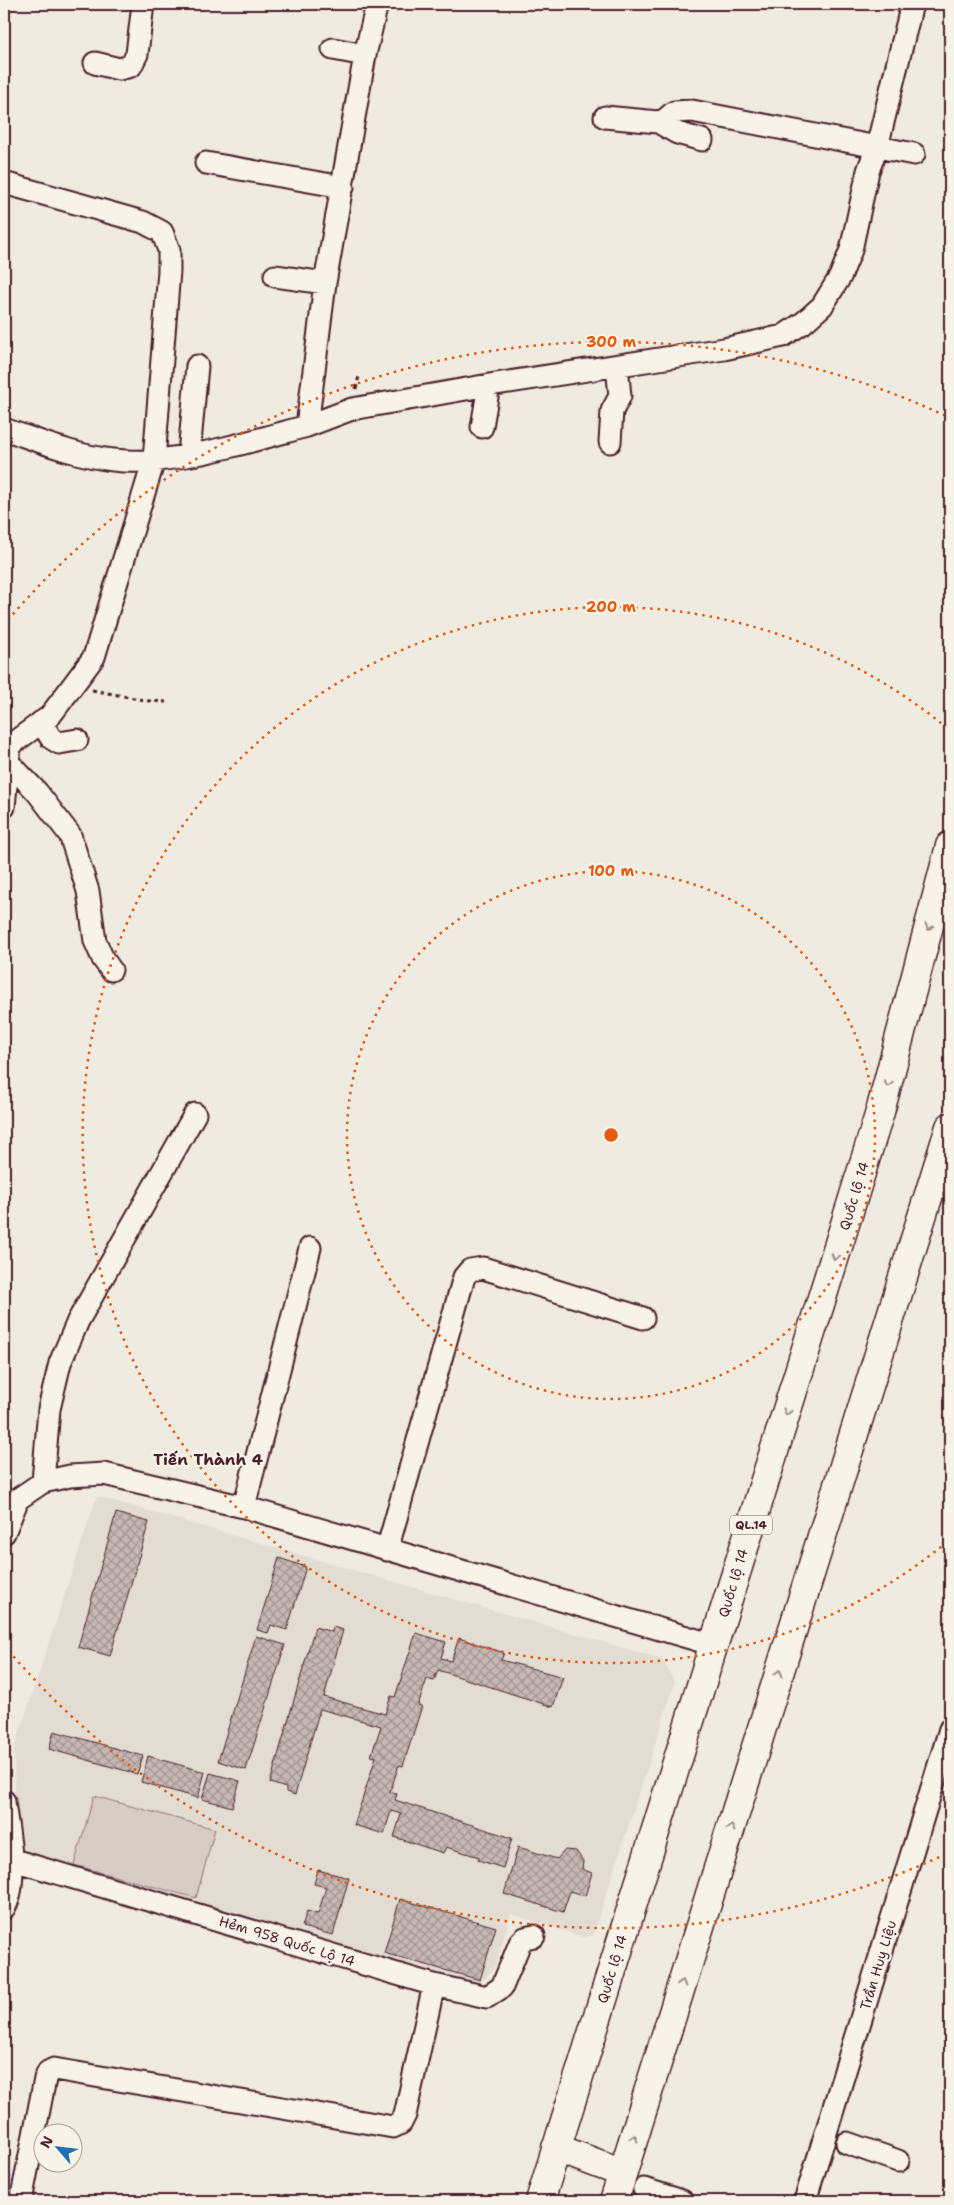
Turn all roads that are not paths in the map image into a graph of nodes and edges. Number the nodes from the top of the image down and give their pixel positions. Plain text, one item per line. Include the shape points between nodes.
1 (143, 4) edge
2 (377, 4) edge
3 (912, 4) edge
4 (333, 49) dead end
5 (365, 55) junction
6 (94, 63) dead end
7 (605, 117) dead end
8 (658, 122) junction
9 (702, 140) dead end
10 (877, 147) junction
11 (914, 154) dead end
12 (206, 163) dead end
13 (4, 184) edge
14 (343, 187) junction
15 (275, 276) dead end
16 (325, 283) junction
17 (197, 366) dead end
18 (617, 366) junction
19 (489, 385) junction
20 (307, 426) junction
21 (482, 427) dead end
22 (4, 428) edge
23 (610, 442) dead end
24 (189, 454) junction
25 (154, 460) junction
26 (41, 722) junction
27 (76, 740) dead end
28 (7, 747) edge
29 (4, 807) edge
30 (950, 846) edge
31 (111, 970) dead end
32 (194, 1114) dead end
33 (950, 1129) edge
34 (310, 1248) dead end
35 (643, 1318) dead end
36 (43, 1482) junction
37 (244, 1507) junction
38 (4, 1532) edge
39 (387, 1550) junction
40 (714, 1646) junction
41 (950, 1729) edge
42 (4, 1801) edge
43 (10, 1859) junction
44 (4, 1908) edge
45 (534, 1936) dead end
46 (434, 1985) junction
47 (837, 2140) junction
48 (556, 2148) junction
49 (898, 2161) dead end
50 (633, 2181) junction
51 (21, 2201) edge
52 (540, 2201) edge
53 (614, 2201) edge
54 (682, 2201) edge
55 (805, 2201) edge

1 - 6 street via 137,54 131,66 119,69
2 - 5 street
3 - 10 street
4 - 5 street
5 - 14 street
7 - 8 street
8 - 9 street via 677,133
8 - 10 street via 674,112 692,111
10 - 11 street
10 - 18 street via 868,171 851,250 840,277 822,306 803,323 783,336 756,343
12 - 14 street
13 - 25 street via 143,222 162,232 169,250 170,272
14 - 16 street
15 - 16 street
16 - 20 street
17 - 24 street
18 - 19 street
18 - 23 street via 620,396 612,411
19 - 20 street via 352,409
19 - 21 street
20 - 24 street
22 - 25 street via 76,453 114,461
24 - 25 street
25 - 26 street via 94,657 50,716
26 - 27 street via 51,738 59,743
26 - 28 street
28 - 29 street
28 - 31 street via 70,836 88,890 95,941
30 -> 40 highway, Quốc lộ 14 / QL.14 via 880,1112
32 - 36 street via 78,1321 60,1364 49,1409
50 -> 33 highway
34 - 37 street
35 - 39 street via 483,1268 470,1270 464,1277
36 - 37 street via 104,1474
36 - 38 street via 18,1499
37 - 39 street
39 - 40 street
40 - 48 highway, Quốc lộ 14 / QL.14
41 - 47 street, Trần Huy Liệu
42 - 43 street
43 - 44 street via 12,1879
43 - 46 street, Hẻm 958 Quốc Lộ 14
45 - 46 street, Hẻm 958 Quốc Lộ 14 via 520,1943 502,1987 487,1997
46 - 51 street via 405,2115 393,2127 54,2069 45,2079
47 - 49 street
47 - 55 street, Trần Huy Liệu
48 - 50 highway
48 - 52 highway, Quốc lộ 14 / QL.14
50 - 53 highway
50 - 54 street

